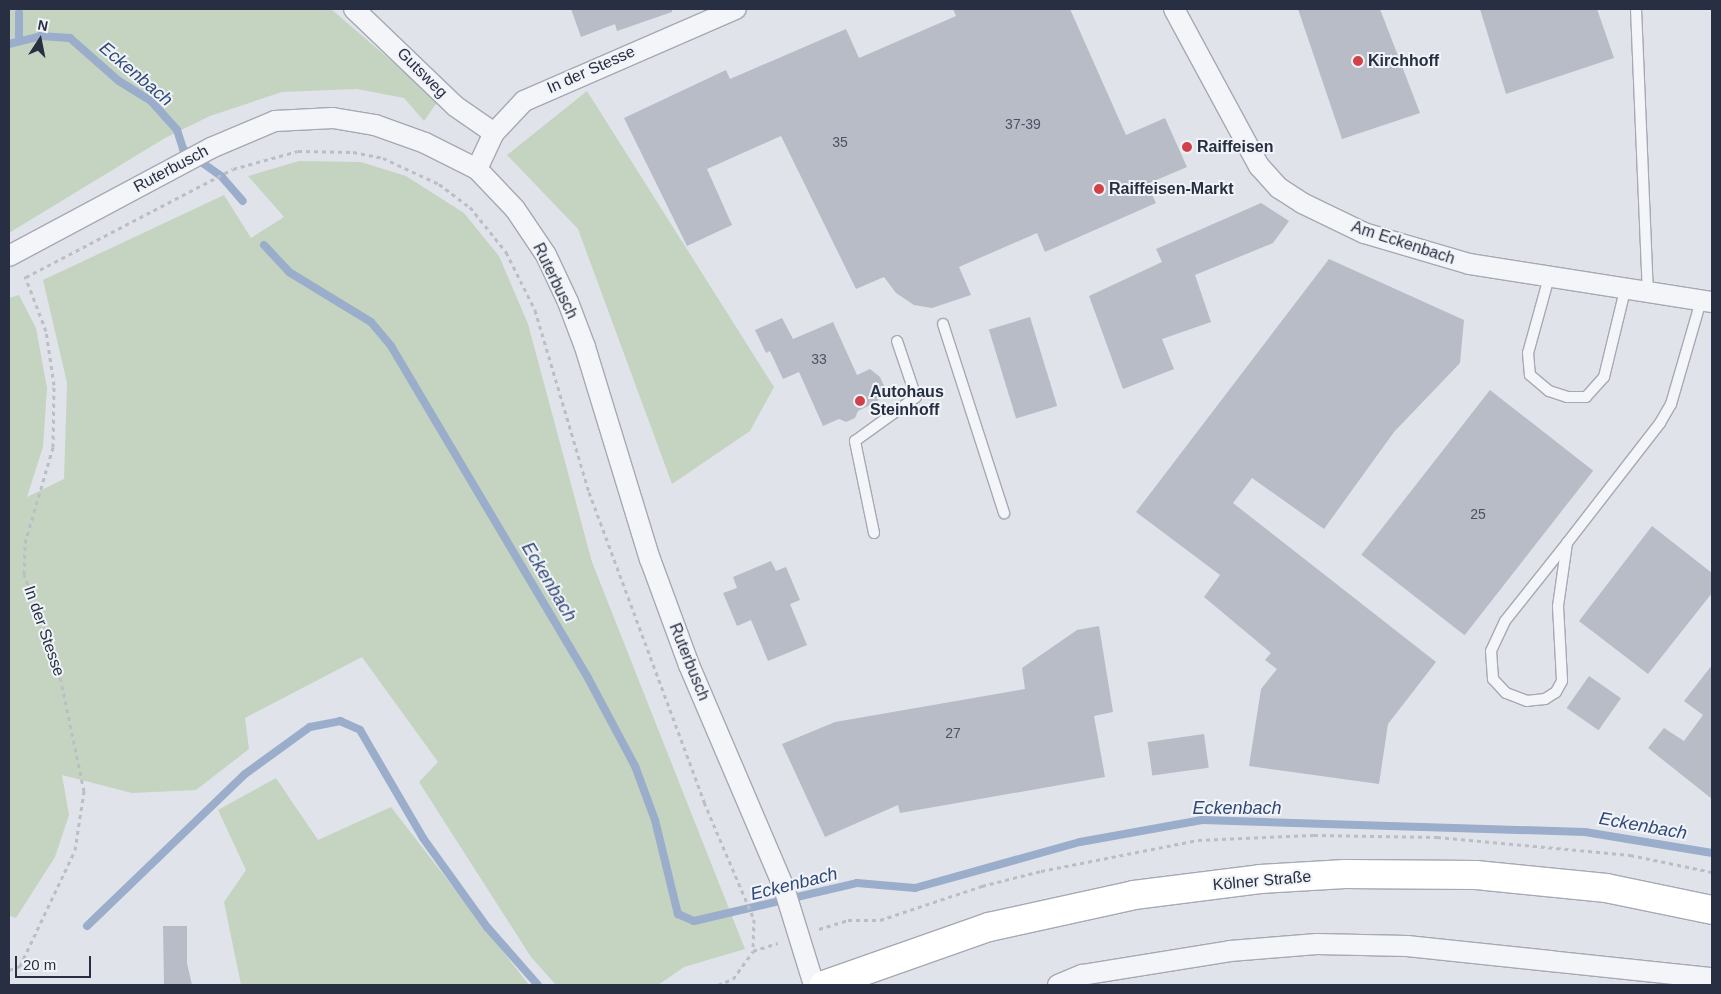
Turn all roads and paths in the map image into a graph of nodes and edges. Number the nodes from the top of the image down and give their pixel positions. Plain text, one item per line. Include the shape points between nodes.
1 (354, 9) edge
2 (736, 9) edge
3 (1174, 9) edge
4 (1636, 9) edge
5 (494, 133) junction
6 (477, 169) junction
7 (9, 256) edge
8 (1550, 277) junction
9 (1625, 290) junction
10 (1648, 293) junction
11 (1706, 302) edge
12 (943, 324) dead end
13 (897, 340) dead end
14 (1004, 513) dead end
15 (874, 533) dead end
16 (1566, 543) junction
17 (1712, 910) edge
18 (753, 951) dead end
19 (9, 970) edge
20 (1712, 978) edge
21 (814, 985) edge
22 (824, 985) edge
23 (1058, 985) edge

1 - 5 street, Gutsweg via 456,106
2 - 5 street, In der Stesse via 524,101
3 - 8 street, Am Eckenbach via 1259,166 1280,188 1364,233 1418,251 1497,270
4 - 10 lane
5 - 6 street, In der Stesse
6 - 7 street, Ruterbusch via 425,143 375,125 333,118 275,122 211,148
6 - 21 street, Ruterbusch via 516,209 546,255 568,302 586,347 650,559 689,665 784,888
8 - 9 street, Am Eckenbach
8 - 9 lane via 1528,353 1530,375 1549,391 1567,397 1586,397 1604,377
9 - 10 street, Am Eckenbach
10 - 11 street, Am Eckenbach
11 - 16 lane via 1671,404 1660,423
12 - 14 lane
13 - 15 lane via 916,396 856,441
16 - 16 lane via 1506,621 1491,651 1493,679 1506,693 1527,700 1545,699 1556,692 1562,681 1558,606
17 - 22 main road, Kölner Straße via 1606,888 1476,875 1345,874 1260,879 1134,895 989,928
18 - 19 path, In der Stesse via 754,919 704,802 589,492 535,310 506,252 470,207 439,184 383,158 353,152 298,150 234,169 26,277 46,331 54,384 53,447 25,544 24,574 58,667 84,791 75,850 20,966
20 - 23 street via 1407,946 1317,944 1230,951 1082,975

